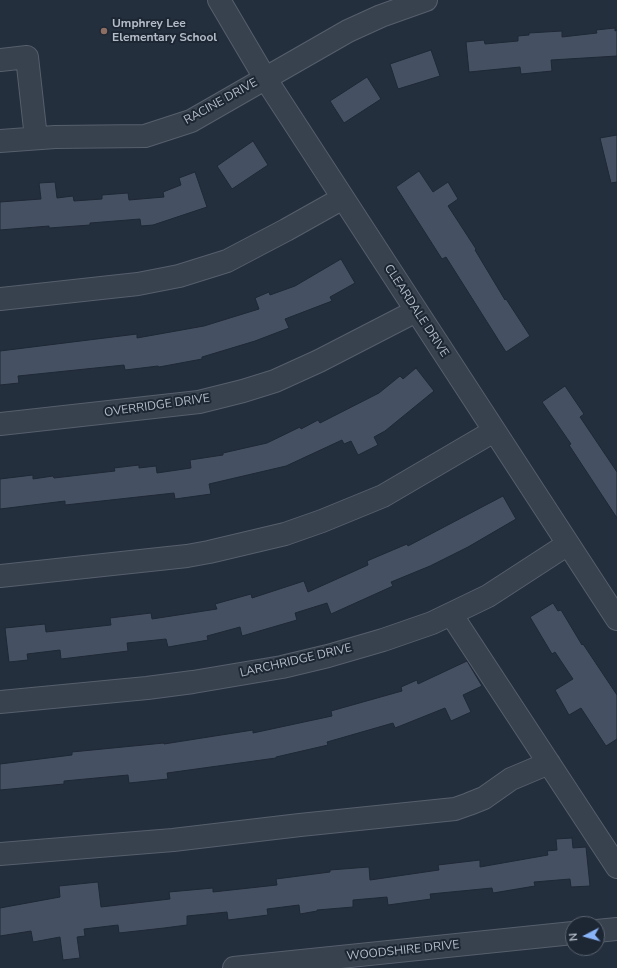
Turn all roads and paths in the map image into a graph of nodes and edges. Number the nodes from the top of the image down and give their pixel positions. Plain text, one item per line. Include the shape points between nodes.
1 (219, 0) edge
2 (426, 0) edge
3 (0, 60) edge
4 (265, 78) junction
5 (36, 138) junction
6 (0, 142) edge
7 (343, 198) junction
8 (0, 299) edge
9 (416, 311) junction
10 (0, 424) edge
11 (494, 431) junction
12 (568, 544) junction
13 (0, 576) edge
14 (451, 614) junction
15 (617, 619) edge
16 (0, 702) edge
17 (549, 763) junction
18 (0, 854) edge
19 (617, 867) edge
20 (617, 929) edge
21 (605, 930) edge
22 (565, 934) edge
23 (234, 968) edge

1 - 4 street, CLEARDALE DRIVE
2 - 4 street, RACINE DRIVE via 348,31
3 - 5 street via 27,57
4 - 5 street, RACINE DRIVE via 191,121 145,136
4 - 7 street, CLEARDALE DRIVE
5 - 6 street, RACINE DRIVE
7 - 8 street via 227,261 179,276 138,284
7 - 9 street, CLEARDALE DRIVE
9 - 10 street, OVERRIDGE DRIVE via 319,362 275,381 243,391 199,402
9 - 11 street, CLEARDALE DRIVE
11 - 12 street, CLEARDALE DRIVE
11 - 13 street via 383,496 286,534 187,556
12 - 14 street, LARCHRIDGE DRIVE via 488,596
12 - 15 street, CLEARDALE DRIVE
14 - 16 street, LARCHRIDGE DRIVE via 383,640 282,667 147,688
14 - 17 street
17 - 18 street via 511,779 484,798 455,808 173,840
17 - 19 street
20 - 21 street
22 - 23 street, WOODSHIRE DRIVE

